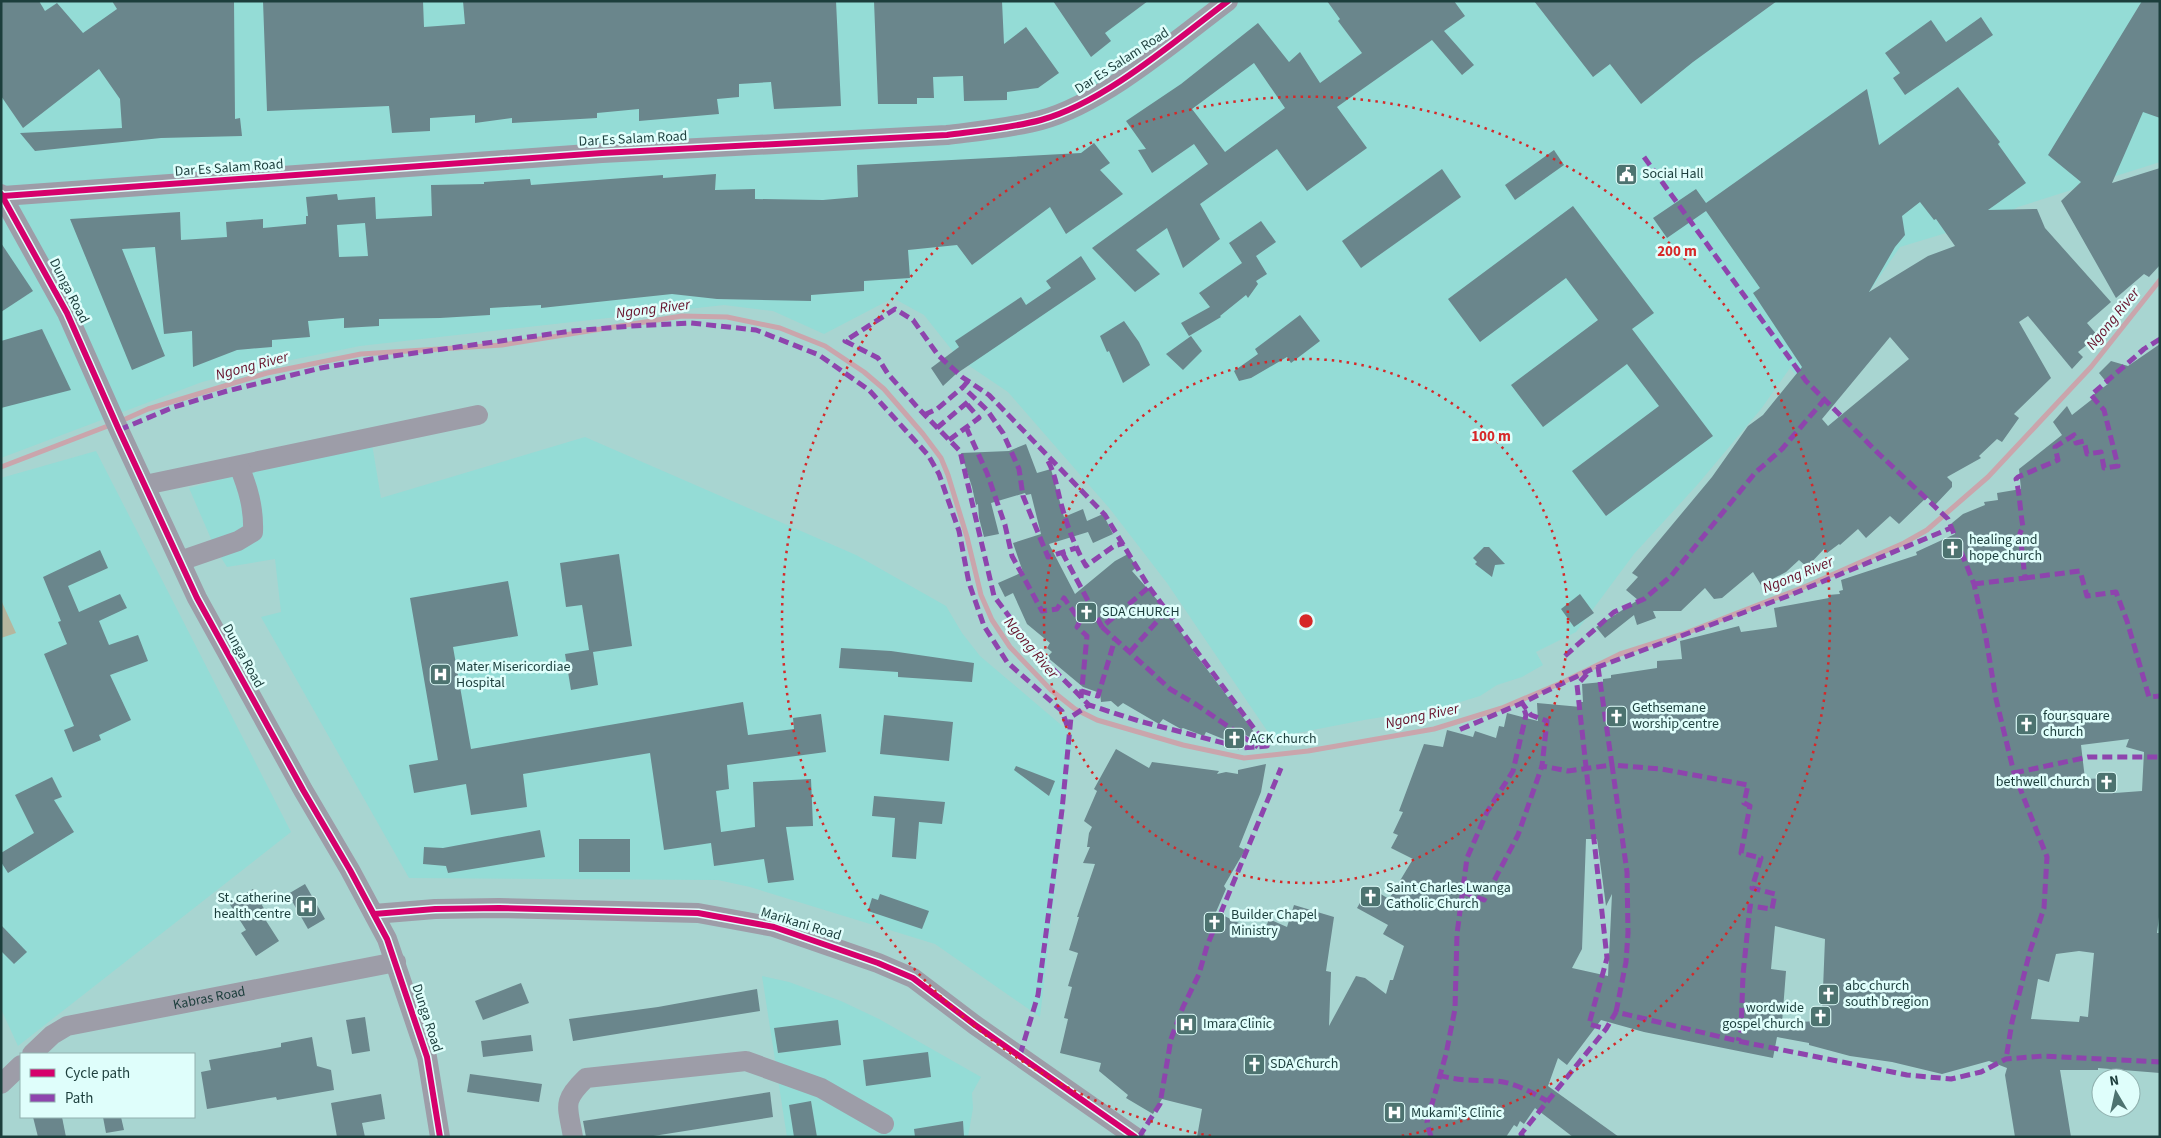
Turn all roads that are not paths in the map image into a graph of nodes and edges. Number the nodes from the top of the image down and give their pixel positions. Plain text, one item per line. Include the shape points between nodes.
1 (1228, 1) edge
2 (2, 195) edge
3 (478, 415) dead end
4 (239, 466) junction
5 (145, 485) junction
6 (180, 561) junction
7 (374, 914) junction
8 (396, 962) junction
9 (33, 1053) edge
10 (20, 1066) edge
11 (1, 1084) edge
12 (884, 1124) dead end
13 (440, 1137) edge
14 (573, 1137) edge
15 (1135, 1137) edge

1 - 2 street, Dar Es Salam Road via 1138,69 1084,102 1043,119 998,128 947,136 602,153
2 - 5 street, Dunga Road via 68,313
3 - 4 street
4 - 5 street
4 - 6 street via 254,514 253,532 238,541
5 - 6 street, Dunga Road
6 - 7 street, Dunga Road via 238,673
7 - 8 street, Dunga Road
7 - 15 street, Marikani Road via 500,908 698,913 774,926 878,962 913,978
8 - 9 street, Kabras Road via 67,1026
8 - 13 street, Dunga Road via 427,1057
10 - 11 street
12 - 14 street via 822,1088 746,1061 586,1078 571,1092 568,1105

